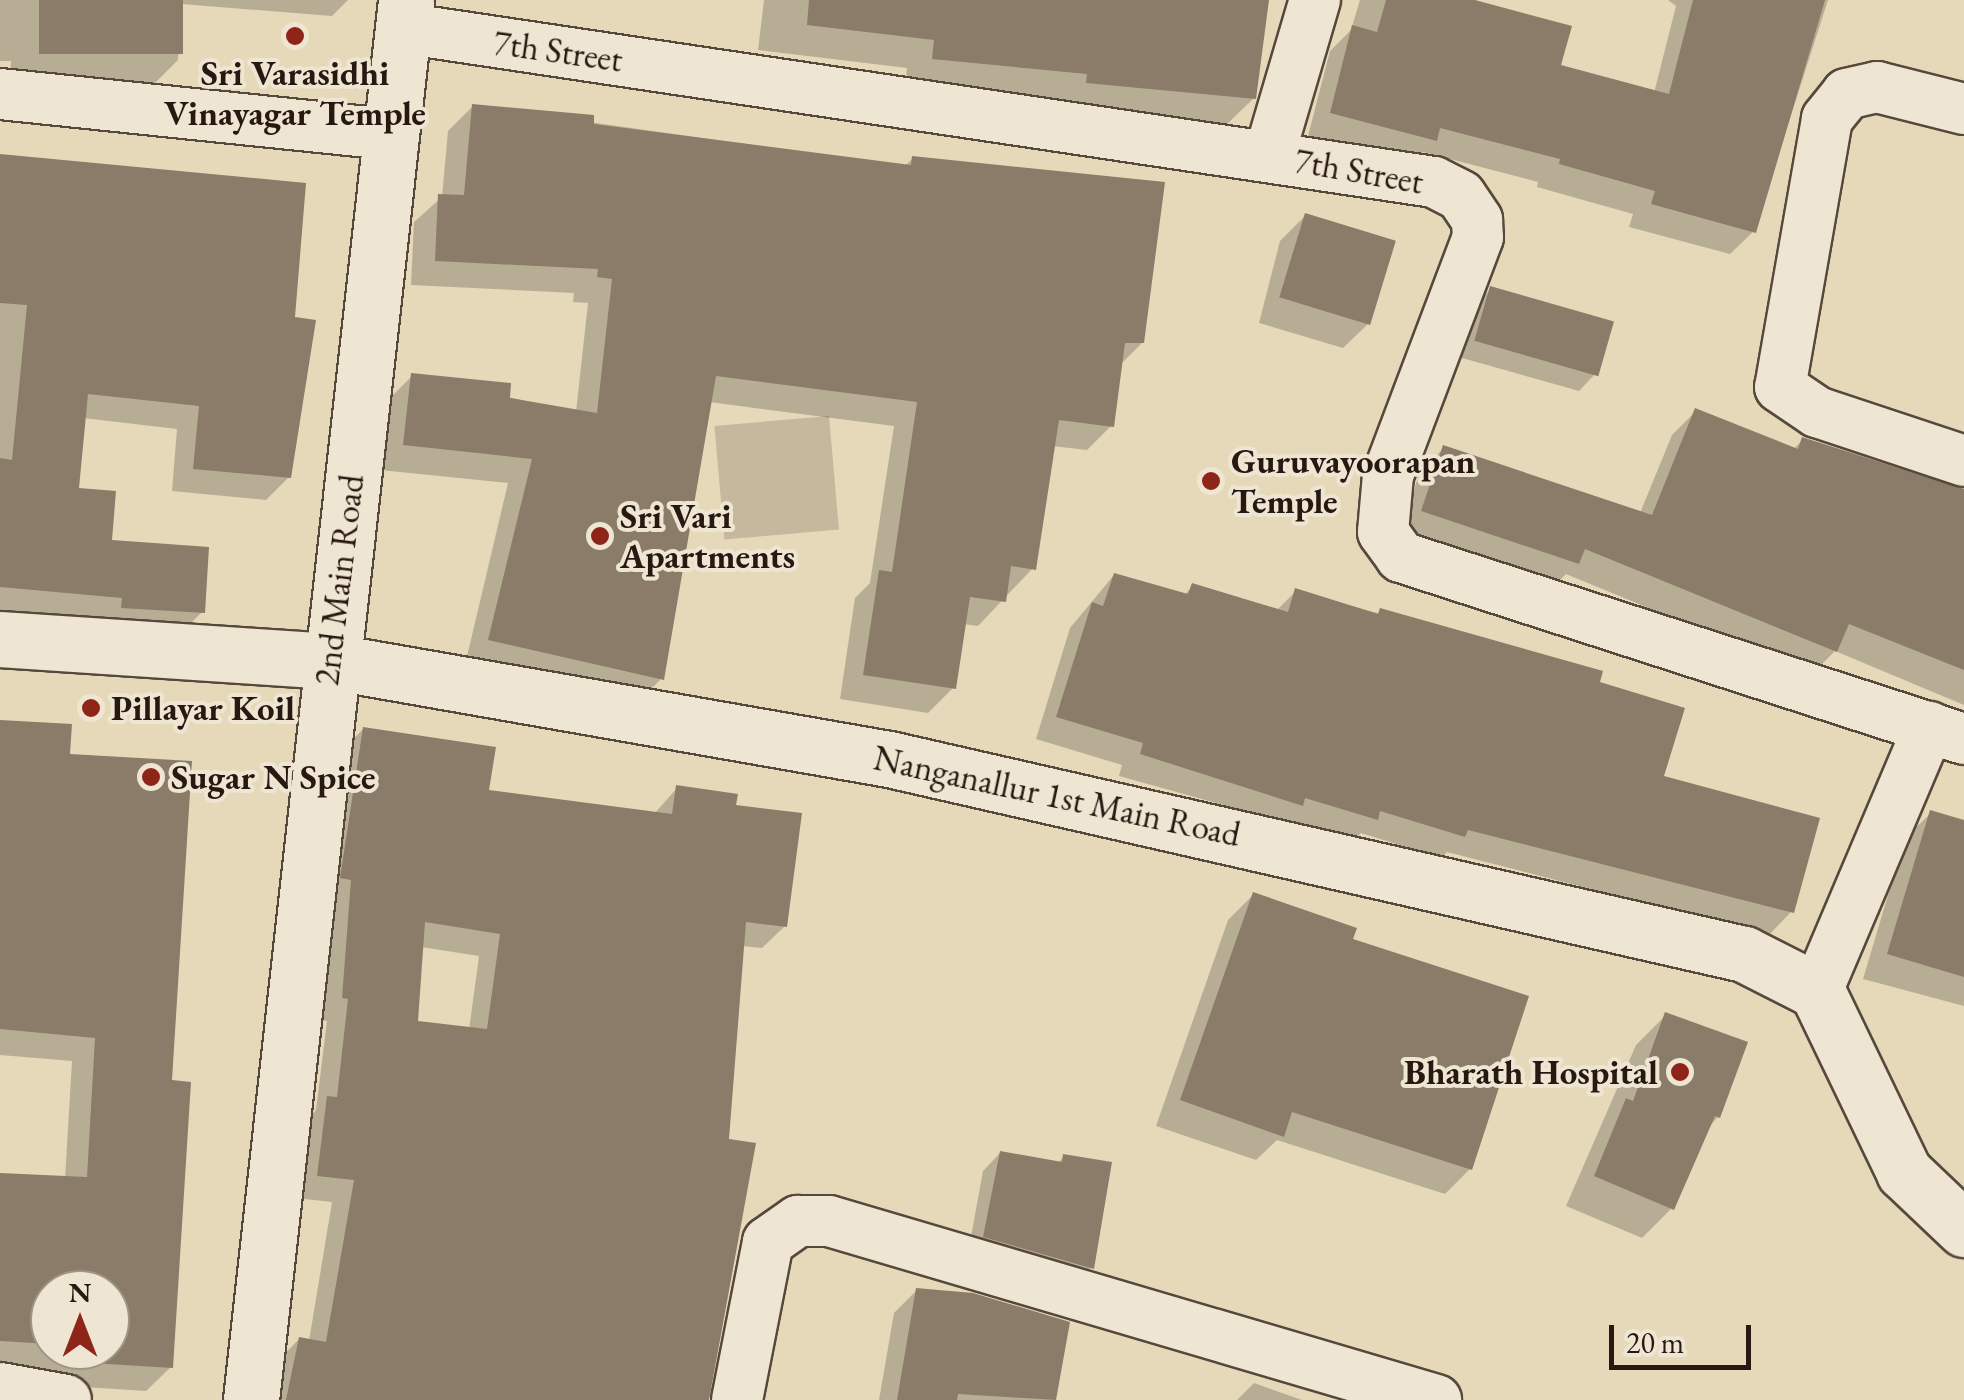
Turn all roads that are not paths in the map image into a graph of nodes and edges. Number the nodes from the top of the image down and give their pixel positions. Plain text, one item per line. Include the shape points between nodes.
1 (1316, 0) edge
2 (404, 14) edge
3 (0, 94) edge
4 (1964, 109) edge
5 (394, 135) junction
6 (1269, 156) junction
7 (1964, 461) edge
8 (0, 639) edge
9 (329, 660) junction
10 (1946, 733) edge
11 (1817, 991) junction
12 (1964, 1229) edge
13 (0, 1388) edge
14 (66, 1400) edge
15 (250, 1400) edge
16 (736, 1400) edge
17 (1436, 1400) edge

1 - 6 street
2 - 5 street, 2nd Main Road
2 - 6 street, 7th Street
3 - 5 street
4 - 7 street via 1877,86 1847,94 1828,119 1780,387 1817,412
5 - 9 street, 2nd Main Road
6 - 10 street, 7th Street via 1434,182 1461,196 1477,220 1476,254 1382,505 1383,532 1401,557
8 - 9 street, Nanganallur 1st Main Road
9 - 11 street, Nanganallur 1st Main Road via 888,759 1186,822 1744,954
9 - 15 street, 2nd Main Road
10 - 11 street
11 - 12 street via 1904,1172
13 - 14 street
16 - 17 street via 768,1242 798,1221 828,1220

